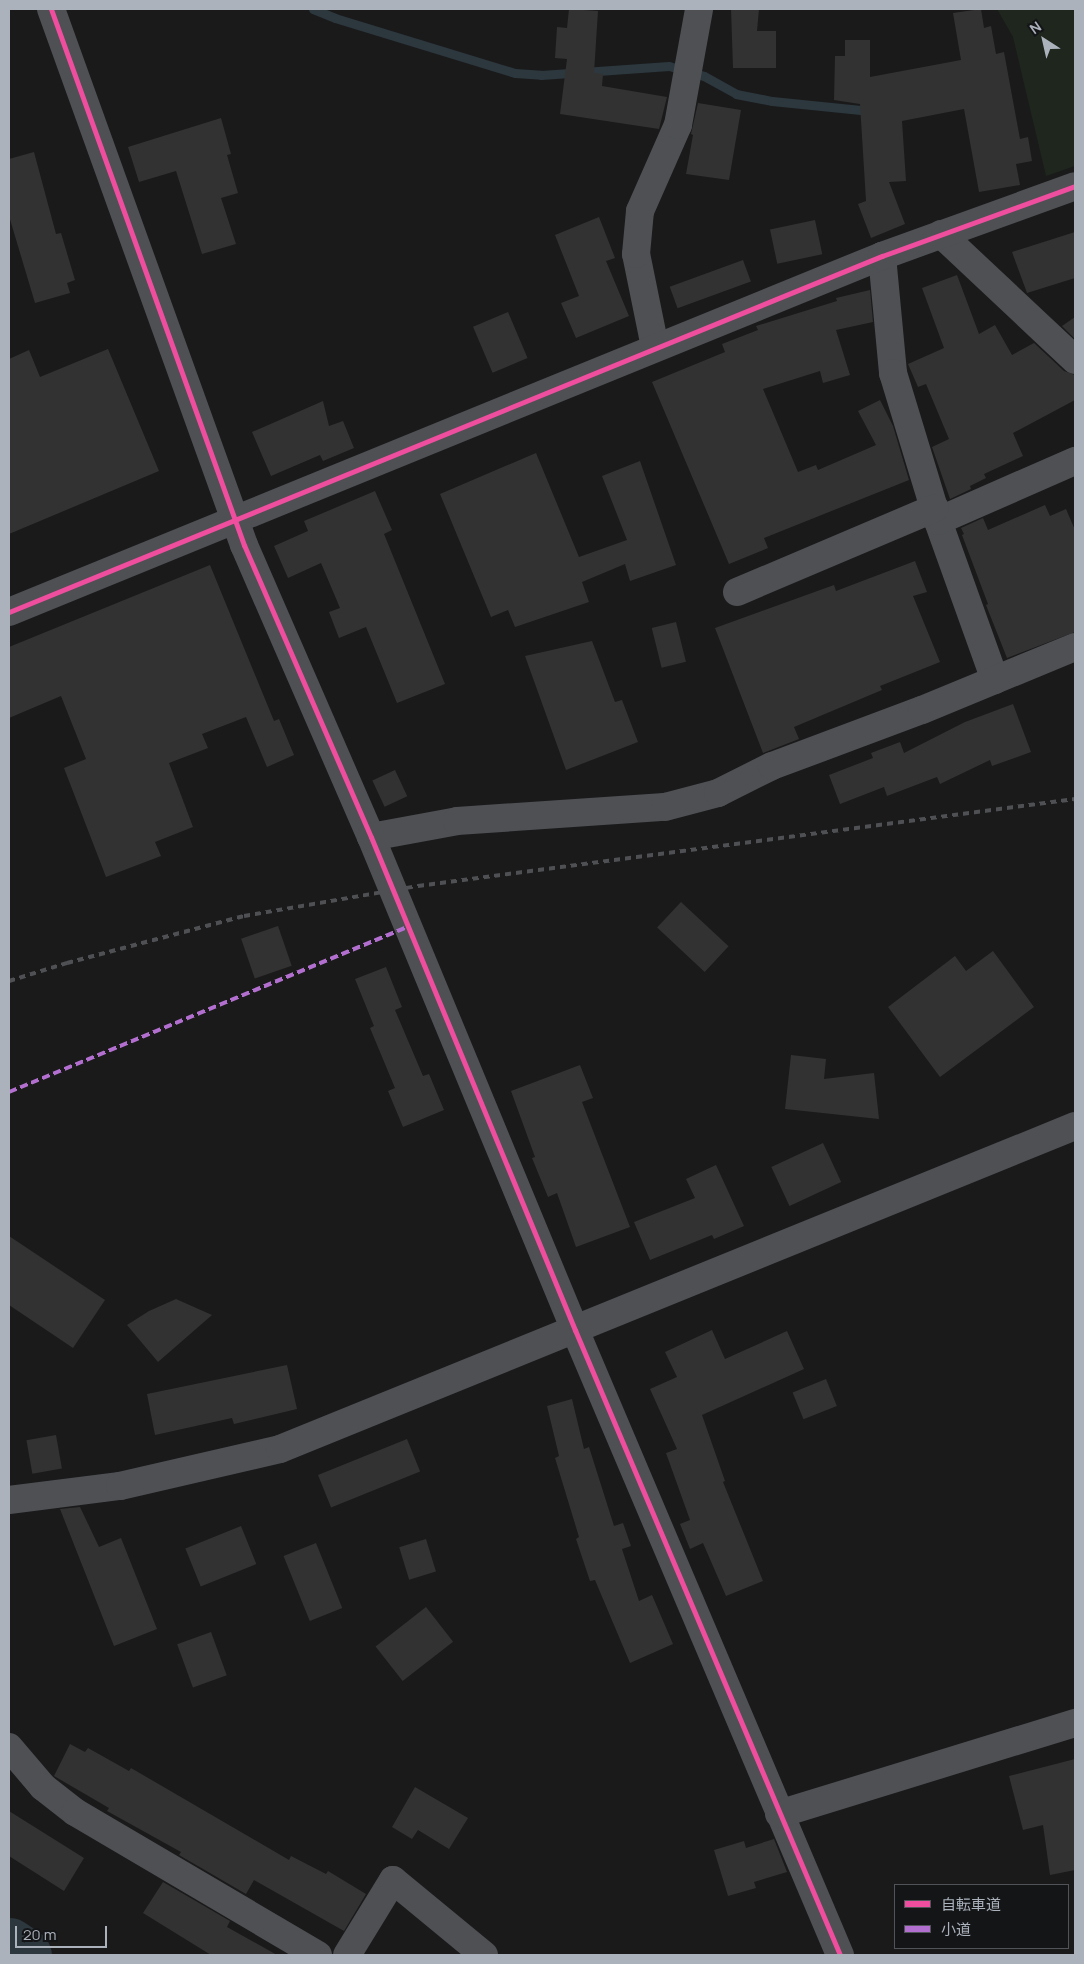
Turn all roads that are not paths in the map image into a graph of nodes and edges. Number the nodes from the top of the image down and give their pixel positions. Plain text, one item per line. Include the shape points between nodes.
1 (51, 9) edge
2 (699, 9) edge
3 (1075, 186) edge
4 (941, 234) junction
5 (882, 256) junction
6 (655, 347) junction
7 (1075, 360) edge
8 (1075, 461) edge
9 (936, 514) junction
10 (234, 519) junction
11 (737, 592) dead end
12 (9, 612) edge
13 (1075, 647) edge
14 (994, 680) junction
15 (371, 837) junction
16 (1075, 1126) edge
17 (575, 1330) junction
18 (9, 1500) edge
19 (1075, 1722) edge
20 (9, 1747) edge
21 (779, 1814) junction
22 (318, 1955) edge
23 (347, 1955) edge
24 (484, 1955) edge
25 (840, 1955) edge

1 - 10 street
2 - 6 street via 678,125 640,211 636,254
3 - 4 street
4 - 5 street
4 - 7 street
5 - 6 street
5 - 9 street via 893,373
6 - 10 street
8 - 9 street
9 - 11 street
9 - 14 street
10 - 12 street
10 - 15 street
13 - 14 street
14 - 15 street via 772,766 718,793 664,807 457,820
15 - 17 street
16 - 17 street
17 - 18 street via 280,1450 120,1486
17 - 21 street
19 - 21 street
20 - 22 street via 43,1787 75,1812
21 - 25 street
23 - 24 street via 393,1880

